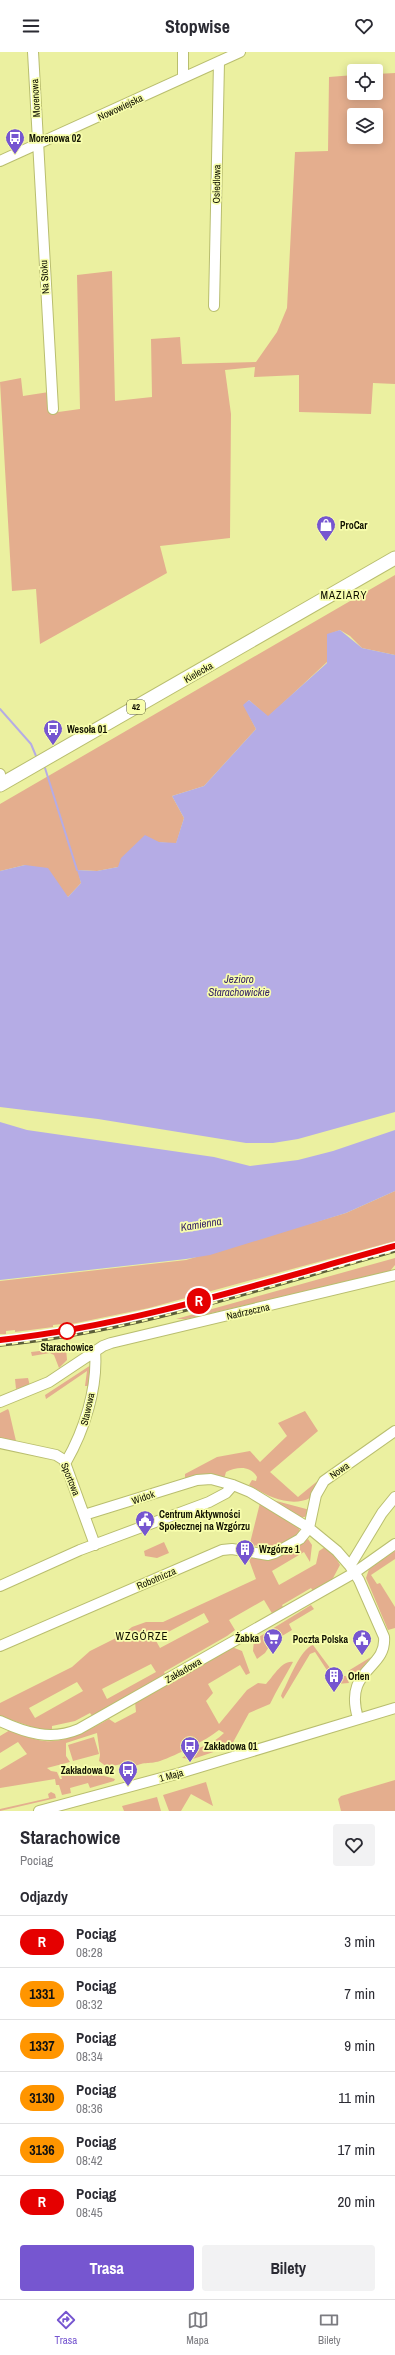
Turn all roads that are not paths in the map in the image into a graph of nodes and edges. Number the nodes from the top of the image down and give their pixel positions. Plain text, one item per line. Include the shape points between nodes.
1 (33, 52) edge
2 (183, 52) edge
3 (240, 52) edge
4 (219, 62) junction
5 (183, 78) junction
6 (37, 144) junction
7 (0, 162) edge
8 (214, 306) dead end
9 (53, 408) dead end
10 (395, 558) edge
11 (0, 781) edge
12 (395, 1275) edge
13 (95, 1351) junction
14 (61, 1375) junction
15 (0, 1402) edge
16 (0, 1409) edge
17 (395, 1431) edge
18 (0, 1443) edge
19 (66, 1462) junction
20 (233, 1485) junction
21 (395, 1497) edge
22 (84, 1515) junction
23 (309, 1528) junction
24 (395, 1544) edge
25 (95, 1545) junction
26 (352, 1569) junction
27 (0, 1586) edge
28 (0, 1646) edge
29 (395, 1708) edge
30 (358, 1718) junction
31 (3, 1722) edge
32 (39, 1811) edge

1 - 6 street, Morenowa
2 - 5 street
3 - 4 street, Nowowiejska
4 - 5 street, Nowowiejska
4 - 8 street, Osiedlowa
5 - 6 street, Nowowiejska
6 - 7 street, Nowowiejska
6 - 9 street, Na Stoku
10 - 11 main road, Kielecka / 42
12 - 13 street, Nadrzeczna via 111,1343
13 - 14 street, Nadrzeczna
13 - 19 street, Stawowa via 96,1363 82,1430
14 - 15 street, Nadrzeczna via 35,1389
14 - 16 street, Nadrzeczna via 41,1390
17 - 23 street, Nowa via 324,1481 316,1495
18 - 19 street, Sportowa via 56,1455
19 - 22 street, Sportowa
20 - 22 street, Widok via 211,1479 197,1480
20 - 23 street, Widok via 250,1492
20 - 25 street via 226,1493 208,1502
21 - 26 street via 382,1513
22 - 25 street
23 - 26 street, Widok
23 - 28 street, Robotnicza via 300,1539 275,1553 261,1555 232,1549 222,1550
24 - 26 street, Zakładowa
25 - 27 street
26 - 30 street via 382,1632 384,1643 380,1654 356,1686 354,1700
26 - 31 street, Zakładowa via 73,1731 46,1736
29 - 30 street, 1 Maja
30 - 32 street, 1 Maja via 180,1773

